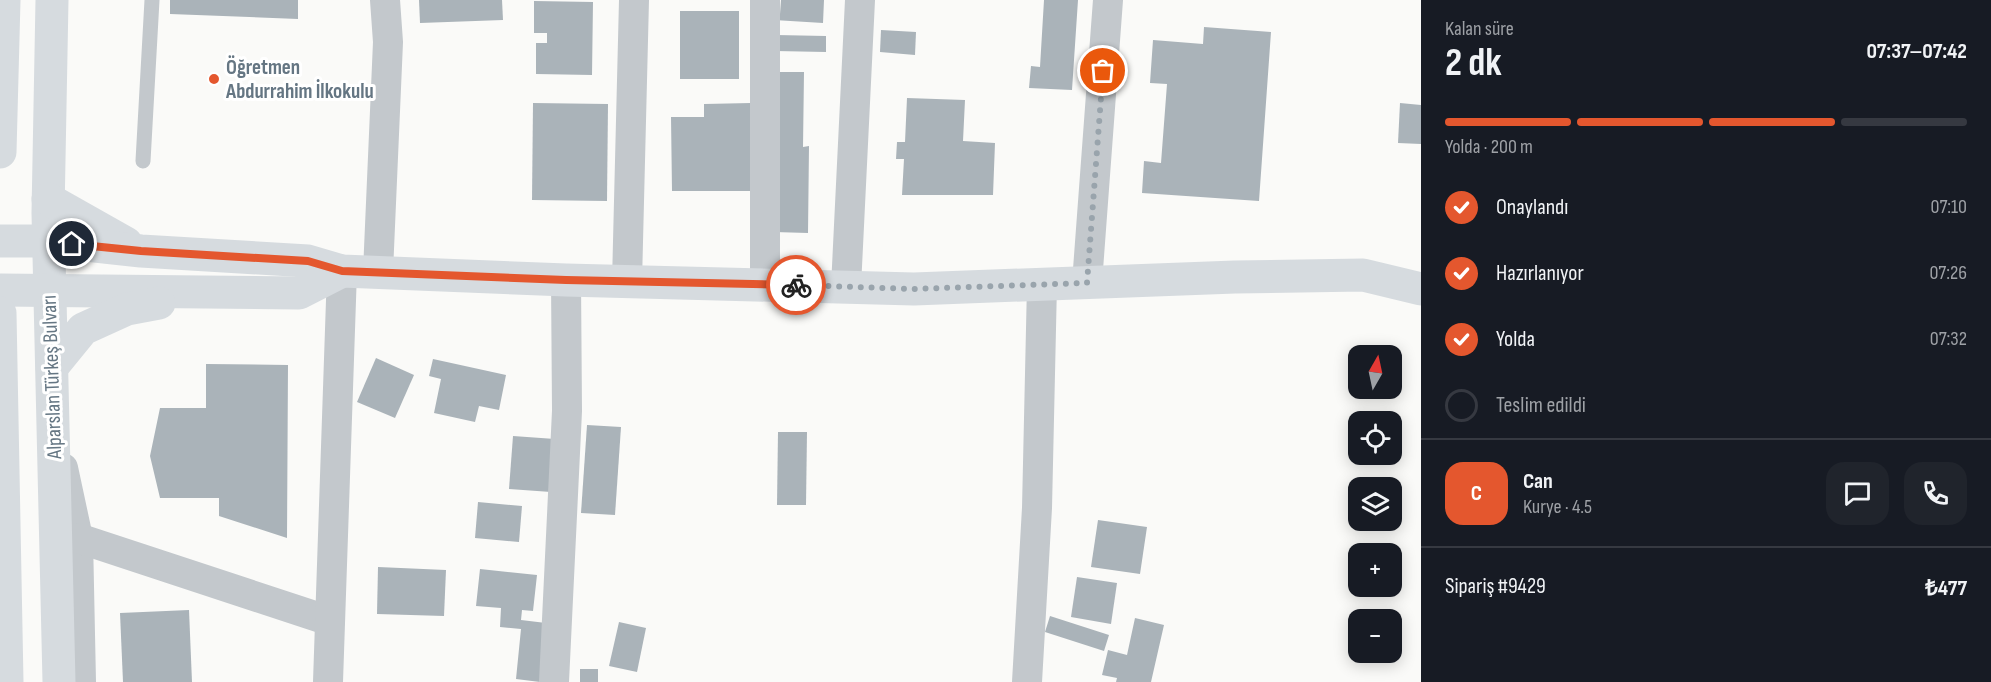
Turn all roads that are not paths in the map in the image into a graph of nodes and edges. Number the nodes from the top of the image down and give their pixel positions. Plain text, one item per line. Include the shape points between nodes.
1 (4, 0) edge
2 (52, 0) edge
3 (152, 0) edge
4 (385, 0) edge
5 (634, 0) edge
6 (765, 0) edge
7 (860, 0) edge
8 (1108, 0) edge
9 (0, 127) edge
10 (0, 152) edge
11 (143, 161) dead end
12 (48, 199) junction
13 (0, 241) edge
14 (49, 241) junction
15 (141, 251) junction
16 (342, 271) junction
17 (378, 272) junction
18 (566, 280) junction
19 (627, 282) junction
20 (1087, 283) junction
21 (765, 284) junction
22 (1042, 284) junction
23 (846, 287) junction
24 (1421, 289) edge
25 (0, 290) edge
26 (50, 290) junction
27 (214, 292) junction
28 (0, 313) edge
29 (52, 367) junction
30 (1, 398) edge
31 (54, 426) junction
32 (2, 508) edge
33 (78, 538) junction
34 (3, 599) edge
35 (330, 621) junction
36 (8, 682) edge
37 (59, 682) edge
38 (81, 682) edge
39 (328, 682) edge
40 (554, 682) edge
41 (1027, 682) edge

1 - 9 street
2 - 12 street, Alparslan Türkeş Bulvarı
3 - 11 lane
4 - 17 street via 387,42
5 - 19 street
6 - 21 street
7 - 23 street
8 - 20 street
9 - 10 street
12 - 14 street, Alparslan Türkeş Bulvarı
12 - 15 street
13 - 14 street
14 - 15 street
14 - 26 street, Alparslan Türkeş Bulvarı
15 - 16 street via 308,261
16 - 17 street
16 - 27 street via 299,293
16 - 35 street
17 - 18 street
18 - 19 street
18 - 40 street via 567,411
19 - 21 street
20 - 22 street
20 - 24 street via 1363,275
21 - 23 street
22 - 23 street via 914,289
22 - 41 street via 1037,508
25 - 26 street
26 - 27 street
26 - 29 street, Alparslan Türkeş Bulvarı
27 - 29 street via 127,309 83,329
28 - 30 street
29 - 31 street, Alparslan Türkeş Bulvarı
30 - 32 street
31 - 33 street
31 - 37 street, Alparslan Türkeş Bulvarı
32 - 34 street
33 - 35 street
33 - 38 street
34 - 36 street
35 - 39 street

